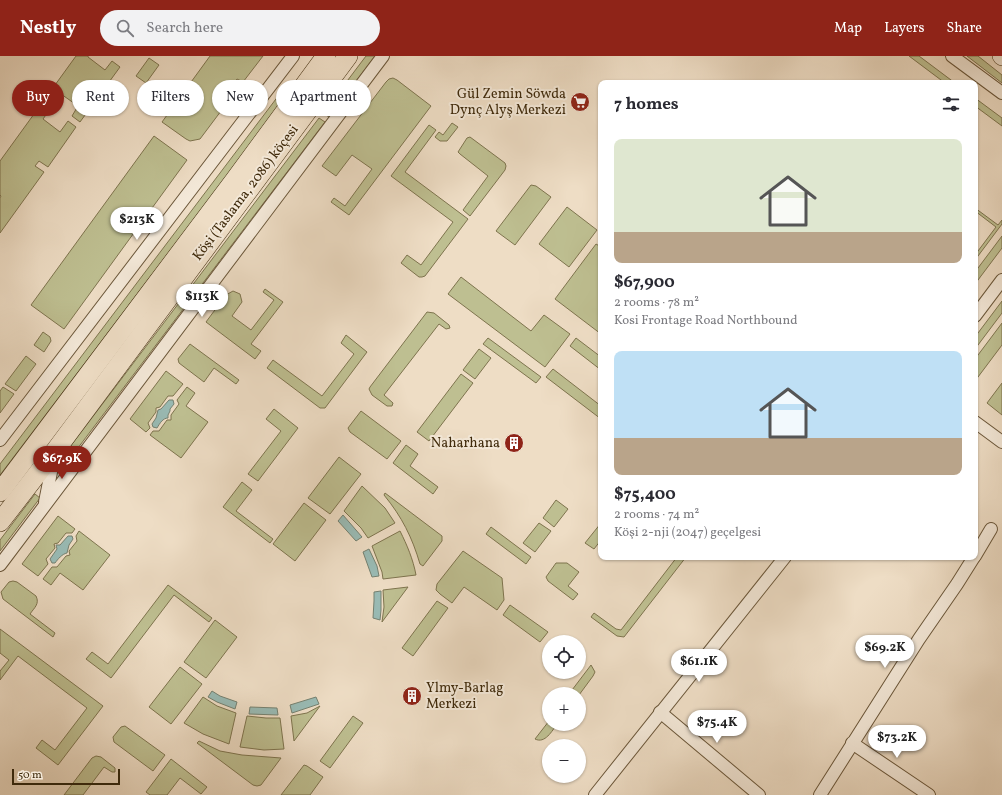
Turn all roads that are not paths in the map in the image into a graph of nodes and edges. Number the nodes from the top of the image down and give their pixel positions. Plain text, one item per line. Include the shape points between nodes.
1 (293, 56) edge
2 (326, 56) edge
3 (348, 56) edge
4 (383, 56) edge
5 (952, 56) edge
6 (1002, 93) edge
7 (1002, 280) edge
8 (978, 312) edge
9 (978, 424) edge
10 (0, 440) edge
11 (1002, 442) edge
12 (55, 451) junction
13 (0, 492) edge
14 (45, 505) junction
15 (0, 522) edge
16 (991, 529) dead end
17 (978, 551) edge
18 (783, 560) edge
19 (972, 560) edge
20 (0, 565) edge
21 (660, 712) junction
22 (852, 743) junction
23 (595, 795) edge
24 (759, 795) edge
25 (820, 795) edge
26 (929, 795) edge

1 - 10 street
2 - 13 main road, Köşi (Taslama, 2086) köçesi
3 - 12 main road, Köşi (Taslama, 2086) köçesi
4 - 14 street
5 - 6 street
7 - 8 street
9 - 11 street
12 - 14 street
12 - 15 main road, Köşi (Taslama, 2086) köçesi
14 - 20 street
16 - 17 street
18 - 21 street
19 - 22 street
21 - 23 street
21 - 24 street
22 - 25 street
22 - 26 street

